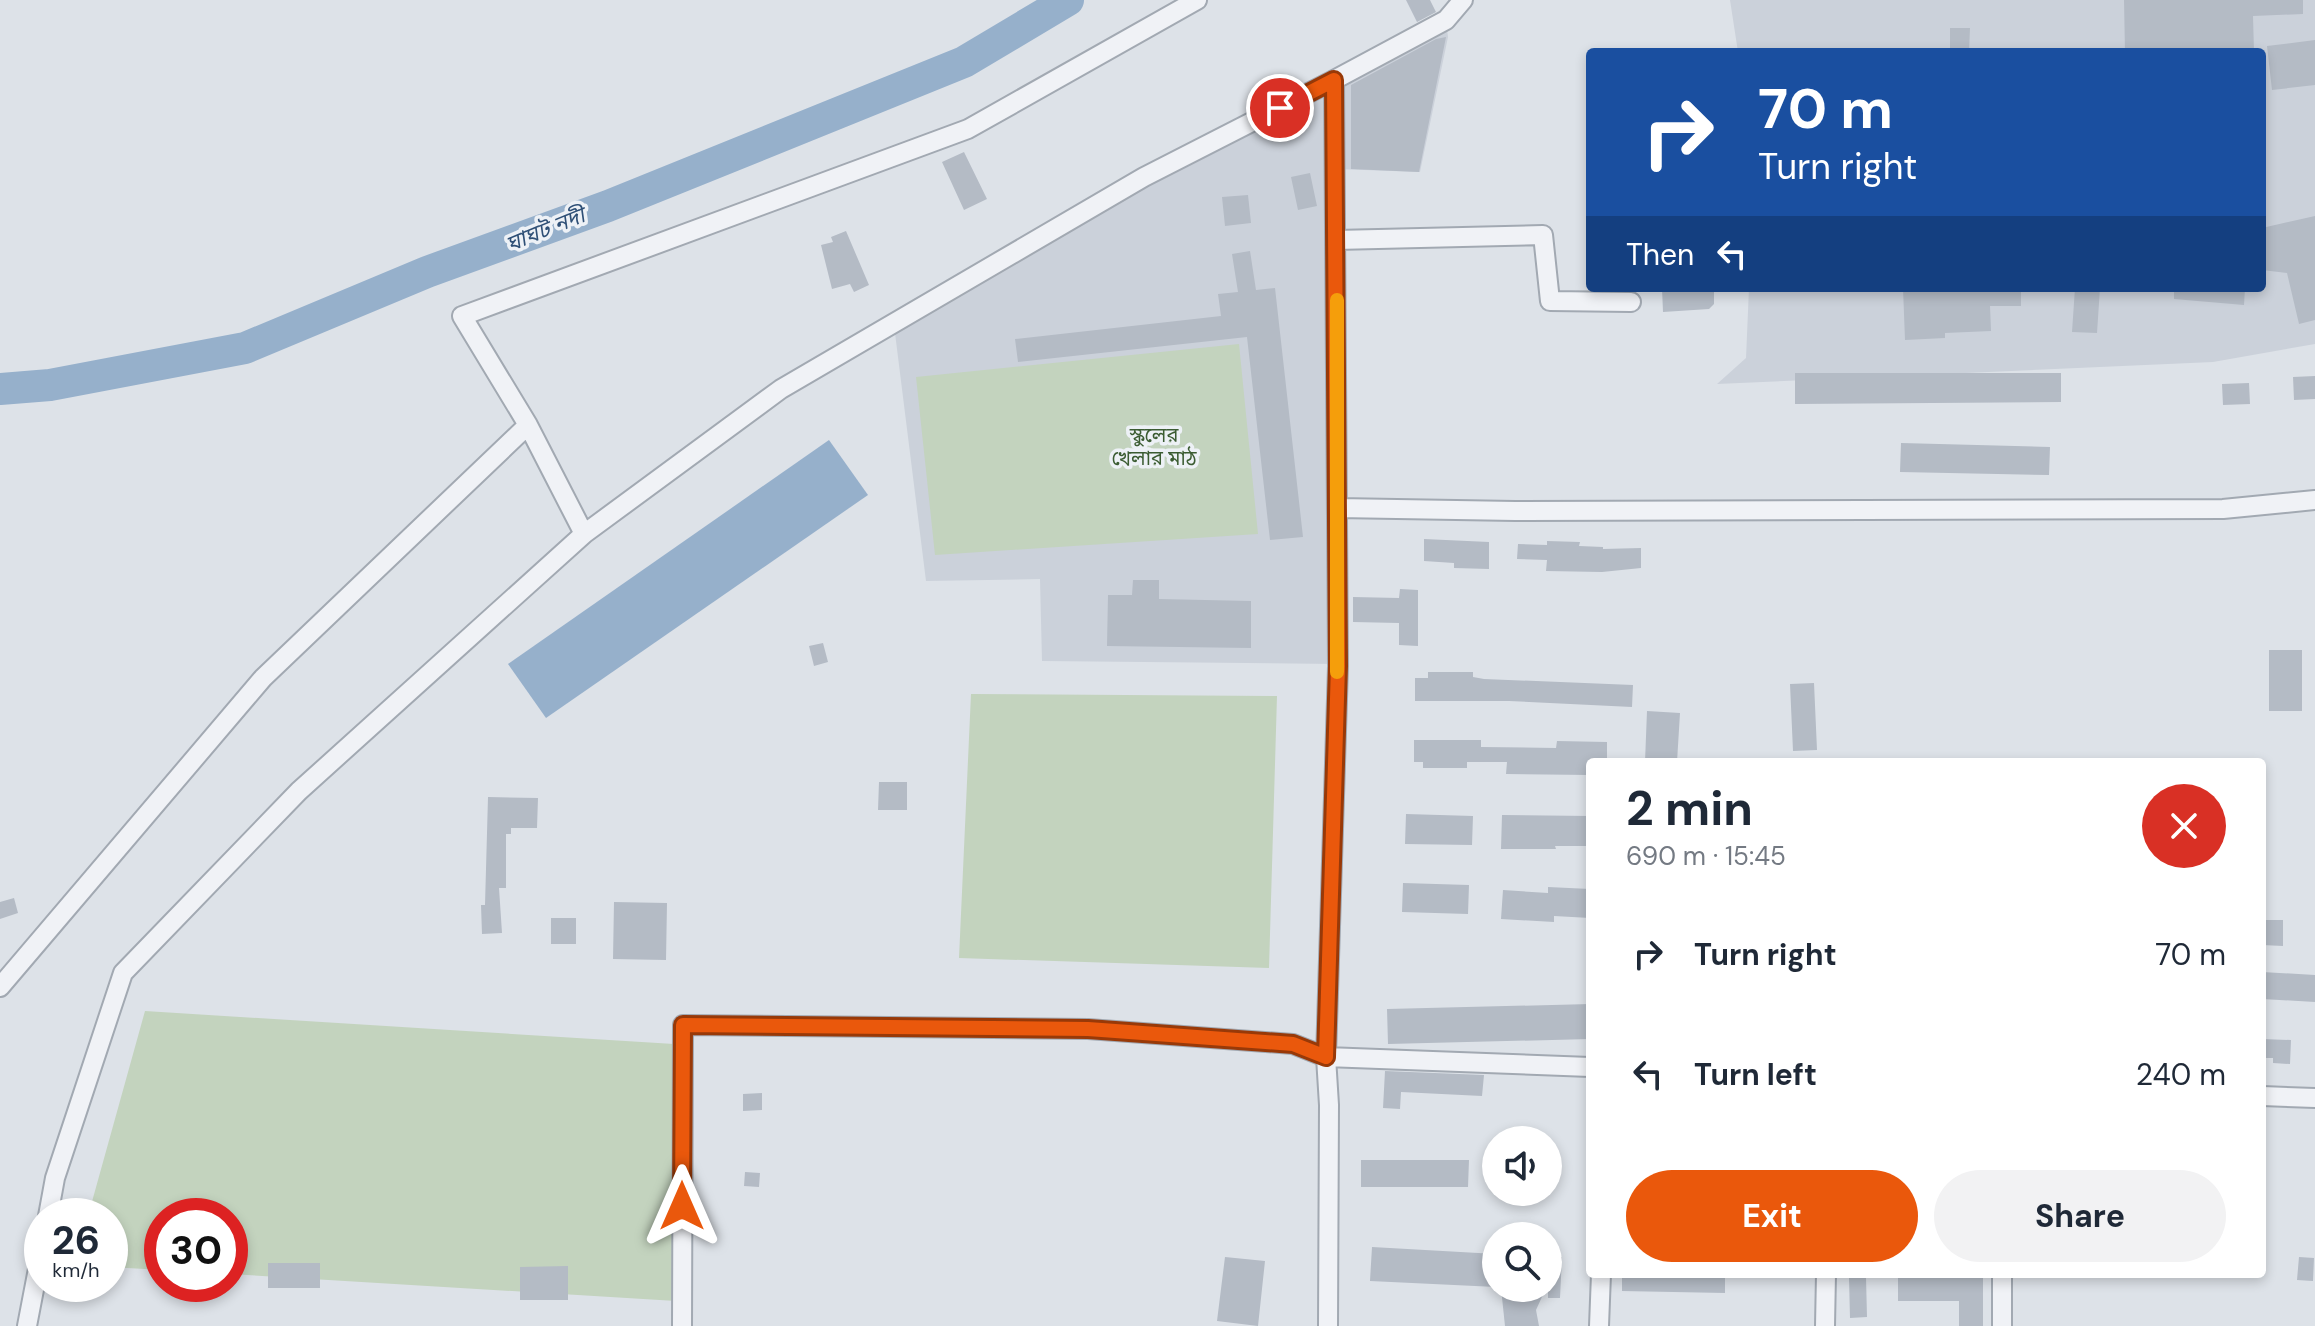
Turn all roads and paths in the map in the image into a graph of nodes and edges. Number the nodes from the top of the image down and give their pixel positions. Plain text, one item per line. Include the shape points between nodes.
1 (1197, 0) edge
2 (1463, 0) edge
3 (1334, 80) junction
4 (1336, 240) junction
5 (1631, 302) dead end
6 (528, 425) junction
7 (2315, 500) edge
8 (1338, 508) junction
9 (584, 534) junction
10 (0, 987) edge
11 (1326, 1057) junction
12 (1586, 1067) edge
13 (2266, 1096) edge
14 (2315, 1098) edge
15 (51, 1198) edge
16 (1601, 1278) edge
17 (1826, 1278) edge
18 (2002, 1278) edge
19 (32, 1302) edge
20 (27, 1326) edge
21 (682, 1326) edge
22 (1328, 1326) edge
23 (1599, 1326) edge
24 (1825, 1326) edge
25 (2002, 1326) edge

1 - 6 street via 968,129 462,316
2 - 3 street via 1446,20
3 - 4 street
3 - 9 street via 1144,177 781,389
4 - 5 street via 1543,235 1550,301
4 - 8 street
6 - 9 street
6 - 10 street via 263,678
7 - 8 street via 2208,509
8 - 11 street
9 - 15 street via 299,791 123,973
11 - 12 street
11 - 21 street via 1293,1044 1088,1029 683,1025
11 - 22 street
13 - 14 street
16 - 23 street
17 - 24 street
18 - 25 street
19 - 20 street

